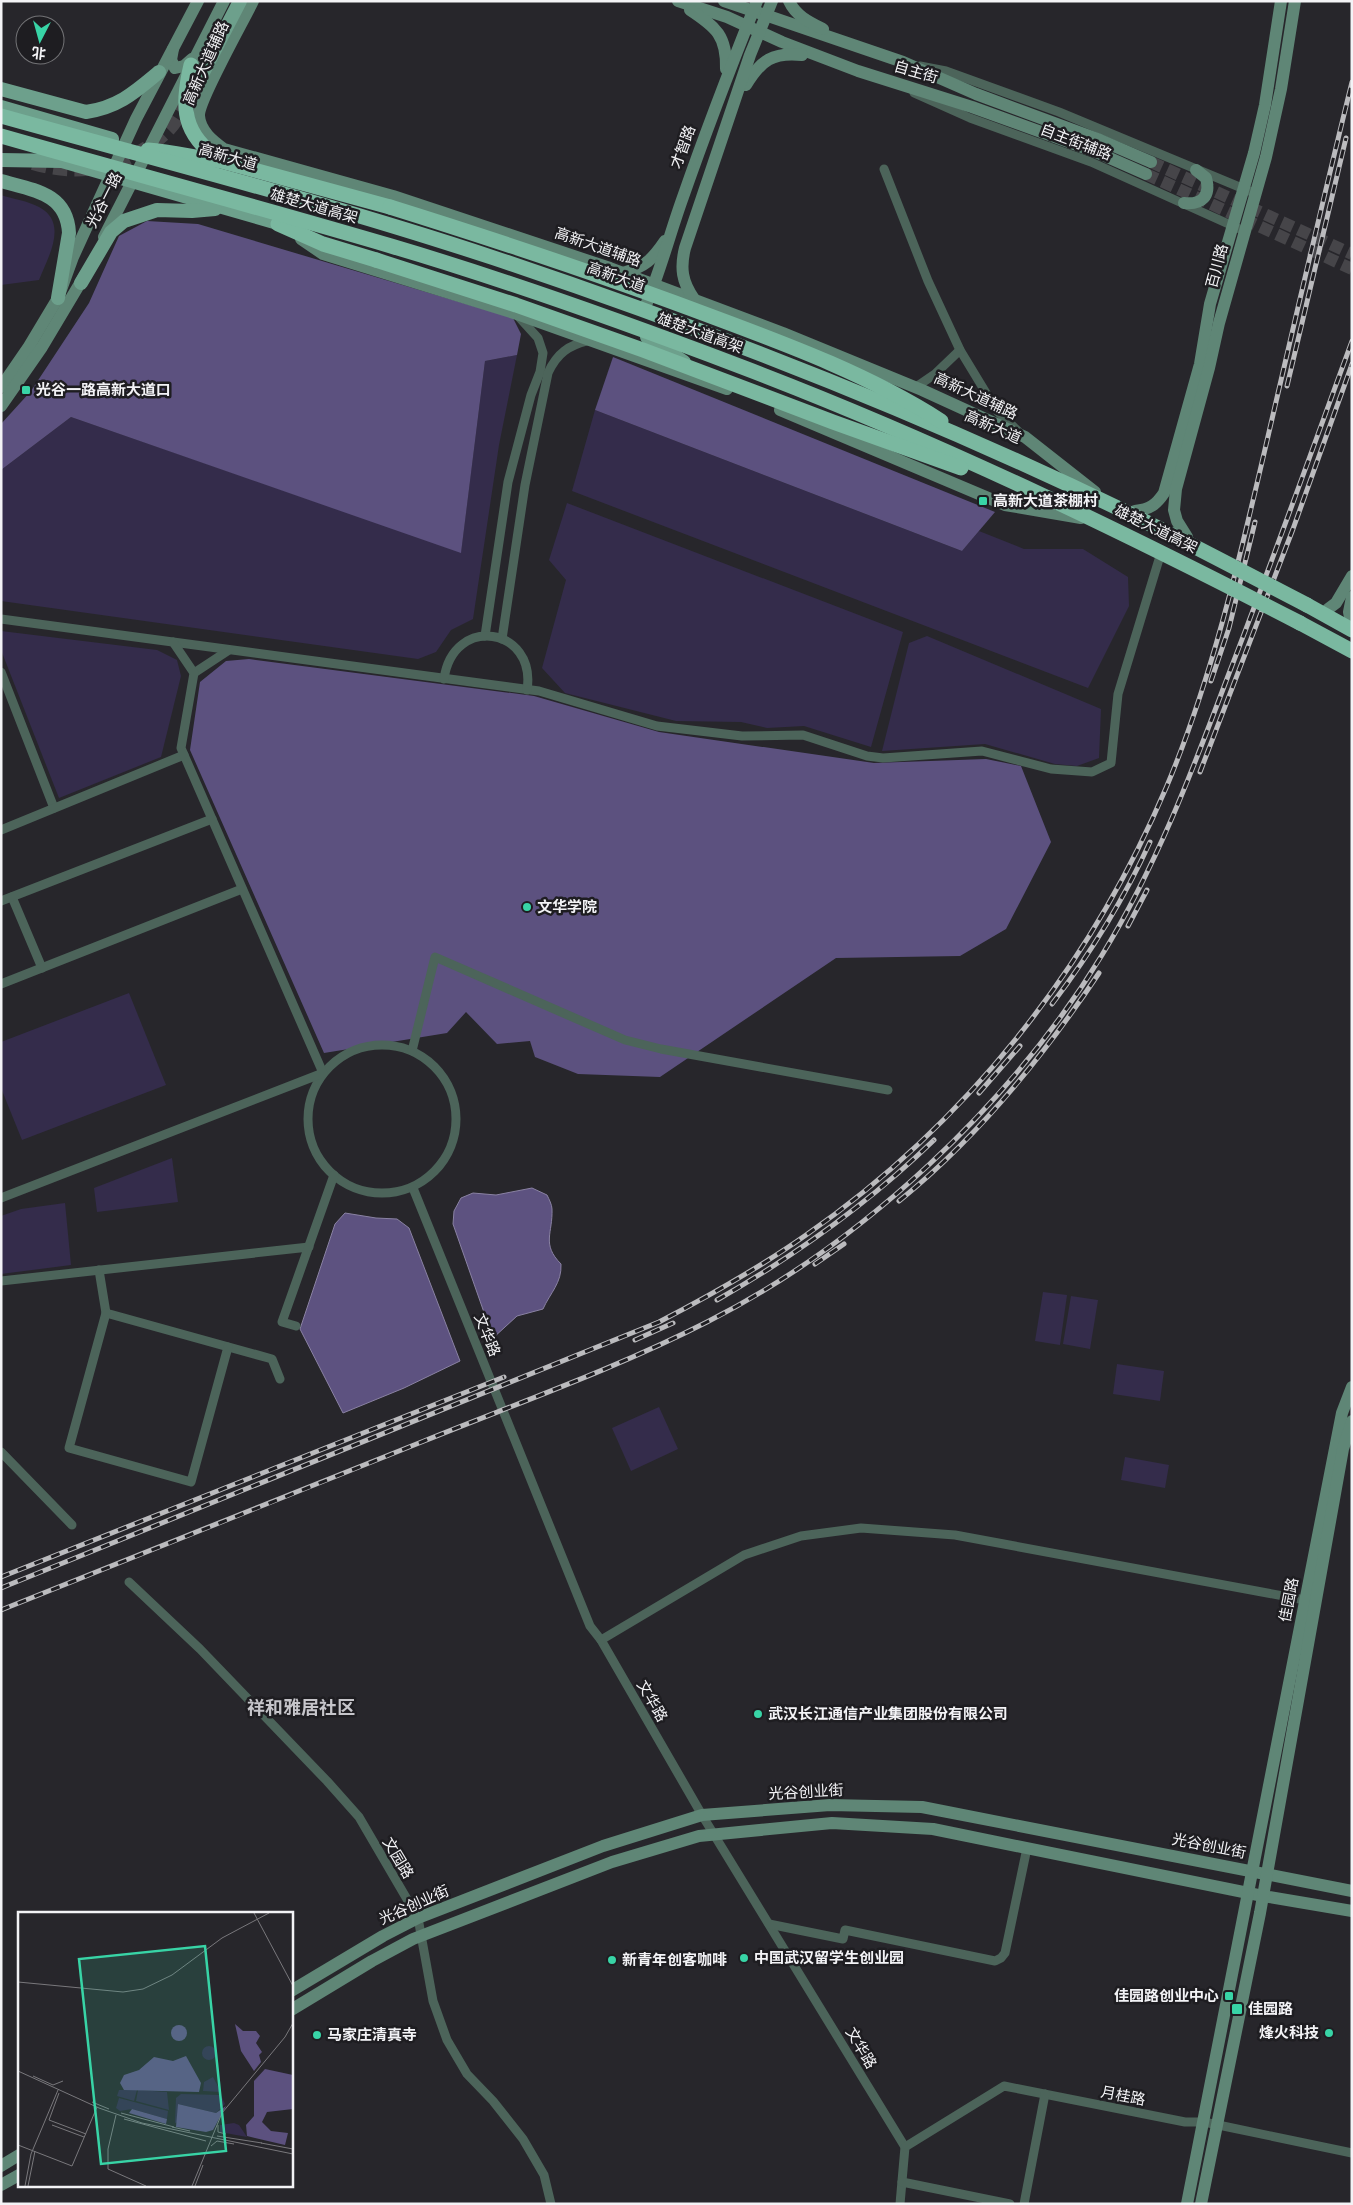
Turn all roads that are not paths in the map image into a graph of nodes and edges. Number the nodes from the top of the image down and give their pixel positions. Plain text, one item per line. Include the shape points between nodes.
1 (198, 1) edge
2 (224, 1) edge
3 (240, 1) edge
4 (253, 1) edge
5 (678, 1) edge
6 (724, 1) edge
7 (772, 1) edge
8 (789, 1) edge
9 (1281, 1) edge
10 (1295, 1) edge
11 (755, 6) edge
12 (766, 16) junction
13 (747, 26) junction
14 (759, 32) junction
15 (174, 44) junction
16 (852, 44) junction
17 (821, 57) junction
18 (194, 60) junction
19 (903, 62) junction
20 (159, 72) junction
21 (725, 78) junction
22 (197, 84) dead end
23 (896, 84) junction
24 (1, 89) edge
25 (734, 107) junction
26 (6, 111) edge
27 (1, 136) edge
28 (125, 143) junction
29 (148, 150) junction
30 (3, 160) edge
31 (221, 161) junction
32 (884, 169) dead end
33 (1196, 170) junction
34 (111, 175) junction
35 (132, 181) junction
36 (1, 182) edge
37 (1249, 191) junction
38 (294, 193) junction
39 (1184, 203) junction
40 (221, 208) junction
41 (278, 224) junction
42 (1238, 228) junction
43 (670, 232) junction
44 (327, 233) junction
45 (83, 236) junction
46 (101, 242) junction
47 (623, 273) junction
48 (81, 283) junction
49 (655, 284) junction
50 (58, 298) junction
51 (694, 299) junction
52 (646, 305) junction
53 (517, 314) junction
54 (647, 337) junction
55 (590, 340) junction
56 (960, 350) junction
57 (1, 387) edge
58 (916, 387) junction
59 (724, 388) junction
60 (1, 406) edge
61 (1025, 437) junction
62 (983, 447) junction
63 (1095, 492) junction
64 (1061, 504) junction
65 (1135, 511) junction
66 (1081, 518) junction
67 (1192, 539) joint
68 (1160, 556) junction
69 (1184, 569) dead end
70 (1352, 576) edge
71 (1309, 598) dead end
72 (1352, 598) edge
73 (1328, 609) junction
74 (1, 619) edge
75 (1352, 622) edge
76 (1295, 626) dead end
77 (1352, 630) edge
78 (485, 636) junction
79 (502, 638) junction
80 (173, 642) junction
81 (229, 650) junction
82 (1352, 651) edge
83 (1352, 657) edge
84 (1, 672) edge
85 (194, 673) junction
86 (444, 679) junction
87 (527, 690) junction
88 (184, 755) junction
89 (54, 808) junction
90 (212, 819) junction
91 (1, 830) edge
92 (242, 889) junction
93 (12, 897) junction
94 (1, 901) edge
95 (42, 968) junction
96 (1, 984) edge
97 (412, 1051) junction
98 (323, 1074) junction
99 (888, 1090) dead end
100 (334, 1175) junction
101 (413, 1188) junction
102 (1, 1198) edge
103 (308, 1247) junction
104 (99, 1270) junction
105 (1, 1281) edge
106 (106, 1313) junction
107 (296, 1326) dead end
108 (228, 1346) junction
109 (280, 1379) dead end
110 (1352, 1387) edge
111 (1352, 1421) edge
112 (1, 1452) edge
113 (72, 1525) dead end
114 (129, 1582) dead end
115 (1305, 1600) junction
116 (601, 1640) junction
117 (702, 1815) junction
118 (714, 1834) junction
119 (1027, 1848) junction
120 (1251, 1871) junction
121 (1267, 1873) junction
122 (1352, 1891) edge
123 (1247, 1892) junction
124 (1263, 1896) junction
125 (1352, 1911) edge
126 (418, 1918) junction
127 (769, 1924) junction
128 (421, 1936) junction
129 (292, 1990) edge
130 (292, 2009) edge
131 (1045, 2094) junction
132 (1204, 2122) junction
133 (1218, 2124) junction
134 (905, 2147) junction
135 (1352, 2153) edge
136 (18, 2156) edge
137 (1, 2166) edge
138 (18, 2176) edge
139 (902, 2182) junction
140 (1, 2185) edge
141 (551, 2204) edge
142 (900, 2204) edge
143 (1010, 2204) edge
144 (1024, 2204) edge
145 (1187, 2204) edge
146 (1202, 2204) edge

1 - 15 main road, 光谷一路
2 - 18 main road, 光谷一路
3 - 22 main road
4 - 47 main road, 高新大道辅路 via 202,105 199,116 213,142 233,152 393,196
5 - 13 main road, 自主街
5 - 21 main road via 718,30 726,56
6 - 11 main road, 自主街
7 - 12 main road
8 - 16 main road via 801,17
9 - 37 main road, 百川路
10 - 37 main road, 百川路 via 1281,89
11 - 12 main road, 自主街
11 - 13 main road, 才智路
12 - 14 main road
12 - 16 main road, 自主街
13 - 14 main road, 自主街
13 - 21 main road, 才智路
14 - 17 main road, 自主街
14 - 25 main road
15 - 18 main road via 171,60 175,68
15 - 20 main road, 光谷一路
16 - 19 main road, 自主街
17 - 23 main road, 自主街
17 - 25 main road via 787,53 764,61
18 - 29 main road, 光谷一路
18 - 31 highway via 185,89 186,115 194,136 204,149
19 - 23 main road, 自主街 via 976,94 1100,140 1148,168 936,94
19 - 33 street, 自主街辅路 via 946,71 1103,129
20 - 24 main road via 124,101 86,112
20 - 28 main road, 光谷一路
21 - 43 main road, 才智路
23 - 39 street, 自主街辅路 via 943,107 1092,162
25 - 51 main road via 682,258 685,286
26 - 28 main road, 高新大道
26 - 30 main road via 31,127 32,140 22,151
26 - 62 highway, 雄楚大道高架, bridge via 493,258 751,351
27 - 64 highway, 雄楚大道高架, bridge via 394,247 567,304 851,410
28 - 29 main road, 高新大道
28 - 34 main road, 光谷一路
29 - 31 highway
29 - 35 main road, 光谷一路
29 - 38 main road, 高新大道
30 - 34 main road via 62,161
31 - 62 highway, bridge via 390,207 581,268 758,334 915,404
32 - 56 street via 928,281
33 - 37 street, 自主街辅路
33 - 39 main road via 1206,178 1208,193 1200,202
34 - 35 main road
34 - 45 main road, 光谷一路
35 - 40 main road
35 - 46 main road, 光谷一路
36 - 50 main road via 46,194 64,211 69,233
37 - 42 main road, 百川路
38 - 44 main road via 281,196 276,202 287,221
38 - 52 main road, 高新大道 via 497,254
39 - 42 street, 自主街辅路
40 - 41 main road
40 - 48 main road via 192,212 157,210 124,221 111,232
41 - 44 main road
41 - 53 main road via 323,254
41 - 64 highway, bridge via 323,244 516,305 643,350
42 - 65 main road, 百川路 via 1210,304 1200,364 1164,493 1148,509
42 - 67 main road, 百川路 via 1174,498 1177,521
43 - 47 main road via 653,258 639,268
43 - 49 main road, 才智路
44 - 54 main road via 482,280
45 - 46 main road via 99,225 102,229
45 - 50 main road, 光谷一路
46 - 48 main road, 光谷一路
47 - 49 main road, 高新大道辅路
48 - 60 main road, 光谷一路
49 - 51 main road, 高新大道辅路
49 - 52 main road, 才智路
50 - 57 main road, 光谷一路
51 - 58 main road, 高新大道辅路
52 - 63 main road, 高新大道 via 810,366
53 - 55 main road
53 - 78 street via 538,338 543,353 508,482
54 - 59 main road
54 - 66 main road via 946,456
55 - 59 main road
55 - 79 street via 573,344 562,352 548,373 525,485
56 - 58 street
56 - 61 street via 997,411
58 - 61 main road, 高新大道辅路
59 - 66 main road via 1006,504
61 - 63 main road, 高新大道辅路
62 - 77 highway, 雄楚大道高架, bridge via 1125,512
63 - 65 main road, 高新大道
64 - 82 highway, 雄楚大道高架, bridge via 1174,558
65 - 67 main road, 高新大道
66 - 68 main road
68 - 69 main road
68 - 87 street via 1118,694 1111,763 1092,772 1051,769 982,751 883,758 803,735 742,736 656,726
70 - 73 main road via 1336,604
71 - 73 main road
72 - 75 main road via 1349,612
73 - 75 main road
74 - 80 street
76 - 83 main road
78 - 79 street
78 - 86 street via 468,640 456,648 448,660
79 - 87 street via 524,658 528,673
80 - 81 street
80 - 85 street
81 - 85 street
81 - 86 street
84 - 89 street
85 - 88 street via 181,748
86 - 87 street
88 - 89 street
88 - 90 street
89 - 91 street
90 - 92 street
90 - 93 street
92 - 95 street
92 - 98 street
93 - 94 street
93 - 95 street
95 - 96 street
97 - 98 street via 388,1045 364,1047 341,1057
97 - 99 street via 436,957 625,1040
97 - 101 street via 433,1064 448,1084 456,1113 456,1132 448,1155 434,1174
98 - 100 street via 311,1095 307,1120 311,1144 323,1166
98 - 102 street
100 - 101 street via 341,1182 364,1192 389,1194
100 - 103 street
101 - 116 street, 文华路 via 590,1626
103 - 104 street
103 - 107 street via 282,1322
104 - 105 street
104 - 106 street
106 - 108 street
106 - 108 street via 68,1448 191,1482
108 - 109 street via 272,1359
110 - 115 main road, 佳园路 via 1342,1413
111 - 121 main road, 佳园路 via 1343,1449
112 - 113 street
114 - 126 street, 文园路 via 200,1649 359,1816
115 - 116 street via 955,1535 861,1528 801,1536 744,1555
115 - 120 main road, 佳园路
116 - 117 street, 文华路
117 - 118 street, 文华路
117 - 120 main road, 光谷创业街 via 830,1805 922,1807
117 - 126 main road, 光谷创业街 via 603,1846
118 - 119 main road, 光谷创业街 via 832,1823 933,1830
118 - 127 street, 文华路
118 - 128 main road, 光谷创业街 via 612,1862
119 - 123 main road, 光谷创业街
119 - 127 street via 1005,1953 995,1961 844,1930 843,1939
120 - 121 main road, 光谷创业街
120 - 123 main road, 佳园路
121 - 122 main road, 光谷创业街
121 - 124 main road, 佳园路
123 - 124 main road, 光谷创业街
123 - 132 main road, 佳园路
124 - 125 main road, 光谷创业街
124 - 133 main road, 佳园路
126 - 128 street, 文园路
126 - 129 main road, 光谷创业街
127 - 134 street, 文华路
128 - 130 main road, 光谷创业街 via 372,1961
128 - 141 street, 文园路 via 433,2001 447,2040 467,2074 523,2139 544,2175
131 - 132 street, 月桂路 via 1185,2122
131 - 134 street, 月桂路 via 1004,2086
131 - 144 street
132 - 133 street, 月桂路
132 - 145 main road, 佳园路
133 - 135 street, 月桂路
133 - 146 main road, 佳园路
134 - 139 street
136 - 137 main road
138 - 140 main road
139 - 142 street
139 - 143 street

